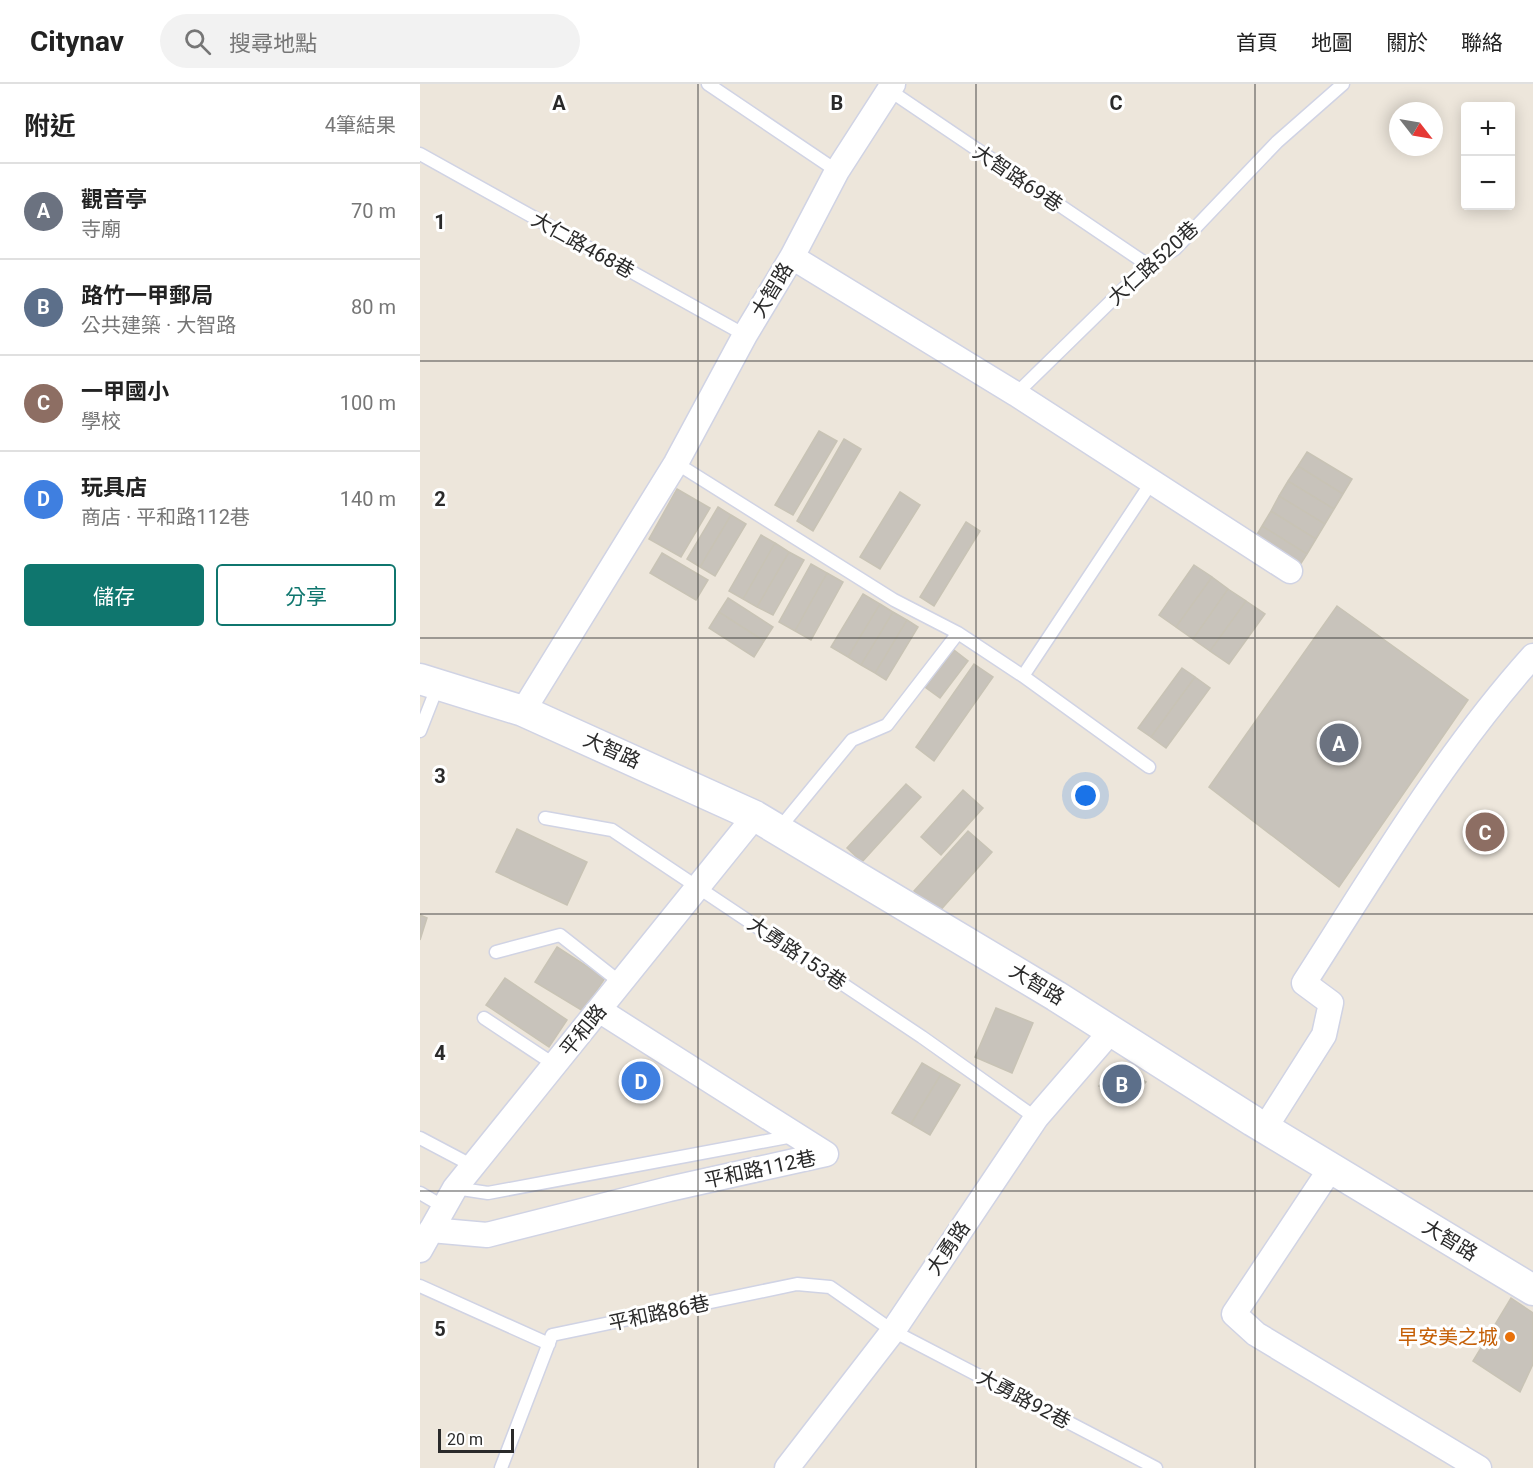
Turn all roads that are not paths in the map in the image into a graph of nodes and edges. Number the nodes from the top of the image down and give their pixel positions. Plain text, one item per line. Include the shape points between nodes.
1 (708, 84) edge
2 (1343, 84) edge
3 (891, 87) edge
4 (420, 154) edge
5 (837, 171) junction
6 (792, 257) junction
7 (1148, 265) junction
8 (745, 335) junction
9 (1016, 394) junction
10 (676, 463) junction
11 (1153, 480) junction
12 (1290, 571) dead end
13 (958, 633) junction
14 (1533, 656) edge
15 (1023, 676) junction
16 (429, 682) edge
17 (523, 711) junction
18 (420, 731) edge
19 (1149, 767) dead end
20 (544, 818) dead end
21 (767, 823) junction
22 (697, 887) junction
23 (496, 952) dead end
24 (621, 983) junction
25 (598, 1010) junction
26 (484, 1018) dead end
27 (1112, 1029) junction
28 (555, 1065) junction
29 (1036, 1118) junction
30 (1265, 1128) junction
31 (798, 1135) junction
32 (420, 1138) edge
33 (473, 1166) junction
34 (1331, 1168) junction
35 (420, 1193) edge
36 (449, 1198) junction
37 (423, 1243) edge
38 (420, 1286) edge
39 (1533, 1290) edge
40 (893, 1331) junction
41 (549, 1344) junction
42 (501, 1468) edge
43 (787, 1468) edge
44 (1156, 1468) edge
45 (1479, 1468) edge

1 - 5 lane
2 - 7 lane, 大仁路520巷 via 1276,142 1175,249
3 - 5 street, 大智路
3 - 7 lane, 大智路69巷
4 - 8 lane, 大仁路468巷
5 - 6 street, 大智路
6 - 8 street, 大智路
6 - 9 street
7 - 9 lane, 大仁路520巷
8 - 10 street, 大智路
9 - 11 street
10 - 13 lane via 894,600
10 - 17 street, 大智路
11 - 12 street
11 - 15 lane
13 - 15 lane
13 - 21 lane via 887,725 852,740
14 - 30 street via 1497,697 1426,794 1304,983 1331,1003 1324,1035
15 - 19 lane
16 - 17 street, 大智路
16 - 18 lane
17 - 21 street, 大智路
20 - 22 lane, 大勇路153巷 via 612,830
21 - 22 street, 平和路
21 - 27 street, 大智路
22 - 24 street, 平和路
22 - 29 lane, 大勇路153巷
23 - 24 lane via 560,935
24 - 25 street, 平和路
25 - 28 street, 平和路
25 - 31 street, 平和路112巷
26 - 28 lane
27 - 29 street, 大勇路
27 - 30 street, 大智路
28 - 33 street, 平和路
29 - 40 street, 大勇路
30 - 34 street, 大智路
31 - 36 lane
31 - 37 street, 平和路112巷 via 826,1154 487,1235
32 - 33 lane
33 - 36 street, 平和路
34 - 39 street, 大智路
34 - 45 street via 1234,1314 1256,1334
35 - 36 lane
36 - 37 street, 平和路
38 - 41 lane
40 - 41 lane, 平和路86巷 via 830,1287 797,1284 552,1335
40 - 43 street, 大勇路
40 - 44 lane, 大勇路92巷
41 - 42 lane

